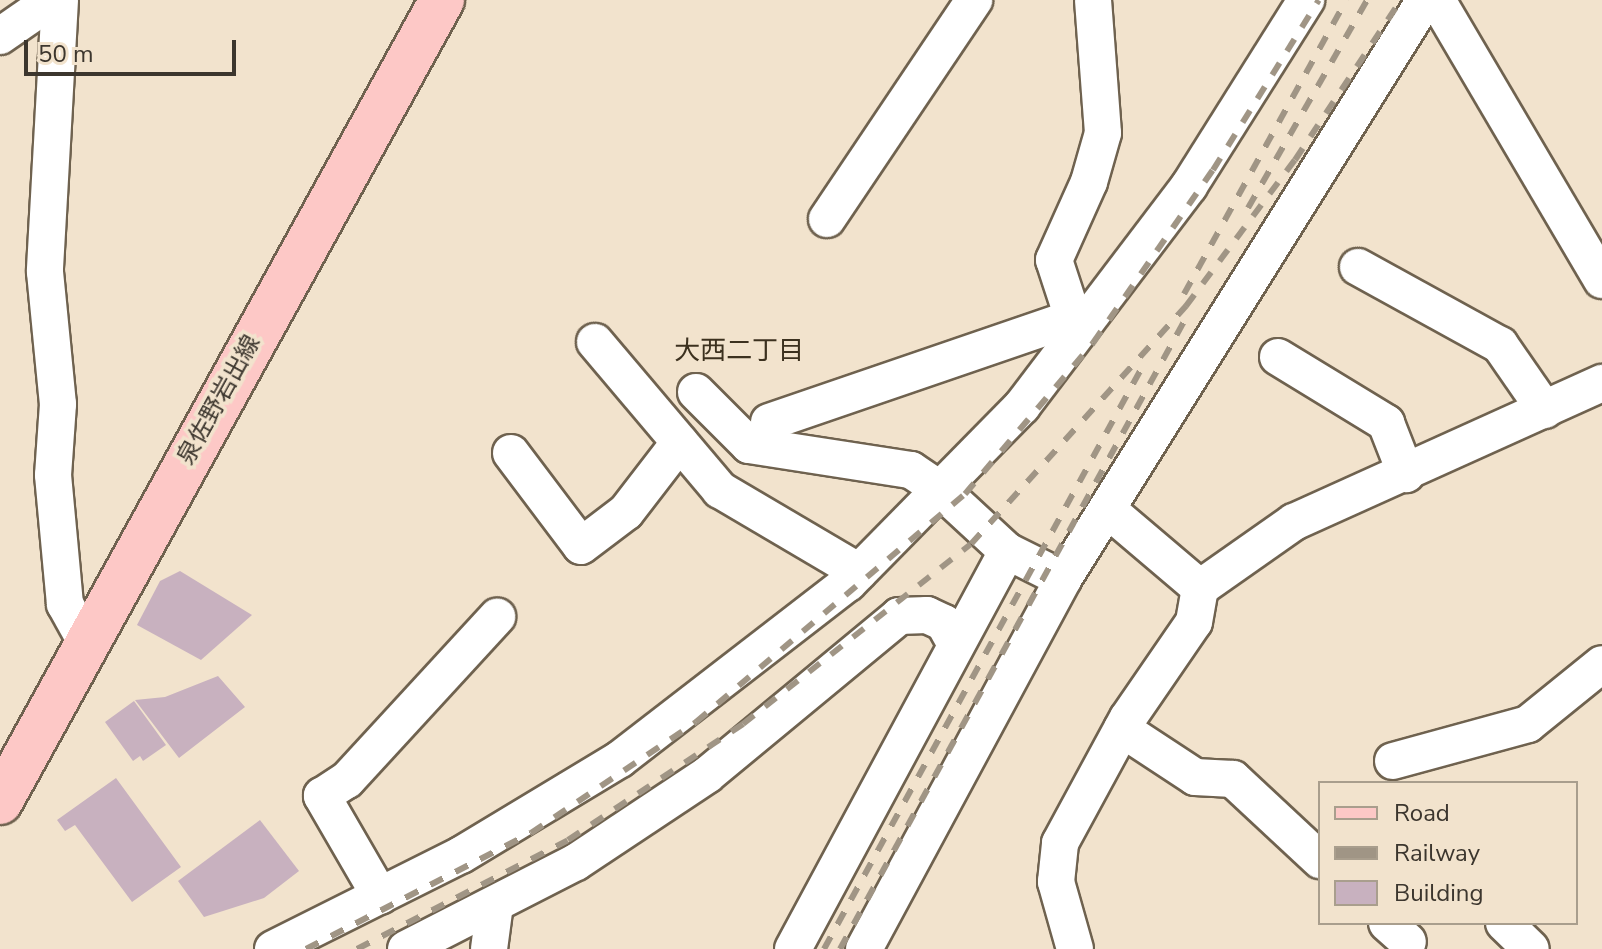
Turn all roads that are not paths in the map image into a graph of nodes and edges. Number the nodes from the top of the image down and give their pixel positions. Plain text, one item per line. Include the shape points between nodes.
1 (52, 0) edge
2 (60, 0) edge
3 (442, 0) edge
4 (974, 0) edge
5 (1093, 0) edge
6 (1306, 0) edge
7 (1425, 0) edge
8 (1437, 0) edge
9 (0, 36) edge
10 (827, 219) dead end
11 (1358, 267) dead end
12 (1602, 280) edge
13 (1079, 320) junction
14 (595, 342) dead end
15 (1278, 357) dead end
16 (1602, 383) edge
17 (696, 392) dead end
18 (1545, 410) junction
19 (769, 422) dead end
20 (680, 442) junction
21 (511, 453) dead end
22 (1406, 474) junction
23 (942, 491) junction
24 (1107, 509) junction
25 (1007, 551) junction
26 (859, 572) junction
27 (1063, 579) junction
28 (1200, 588) junction
29 (497, 617) dead end
30 (86, 642) junction
31 (956, 645) junction
32 (1602, 664) edge
33 (1122, 729) junction
34 (1393, 761) dead end
35 (0, 802) edge
36 (1318, 858) edge
37 (380, 896) junction
38 (495, 904) junction
39 (1506, 925) edge
40 (273, 949) edge
41 (406, 949) edge
42 (489, 949) edge
43 (793, 949) edge
44 (864, 949) edge
45 (1075, 949) edge
46 (1531, 949) edge

1 - 9 street
2 - 30 street via 45,272 58,404 53,475 65,604
3 - 30 main road, 泉佐野岩出線
4 - 10 street
5 - 13 street via 1103,133 1054,260
6 - 13 street via 1189,186
7 - 24 street
8 - 12 street
11 - 18 street via 1500,345
13 - 19 street
13 - 23 street via 1022,406
14 - 20 street
15 - 22 street via 1386,423
16 - 18 street
17 - 23 street via 749,445 911,470
18 - 22 street
20 - 21 street via 626,512 581,546
20 - 26 street via 720,490
22 - 28 street via 1294,522
23 - 25 street
23 - 26 street
24 - 27 street
24 - 28 street
25 - 27 street
25 - 31 street
26 - 37 street via 750,663 620,759 461,855
27 - 44 street
28 - 33 street via 1194,622
29 - 37 street via 347,780 322,796
30 - 35 main road, 泉佐野岩出線
31 - 38 street via 944,623 927,615 899,616 707,775 576,862
31 - 43 street
32 - 34 street via 1528,724
33 - 36 street via 1195,777 1233,779
33 - 45 street via 1060,843 1056,882
37 - 40 street
38 - 41 street
38 - 42 street
39 - 46 street

